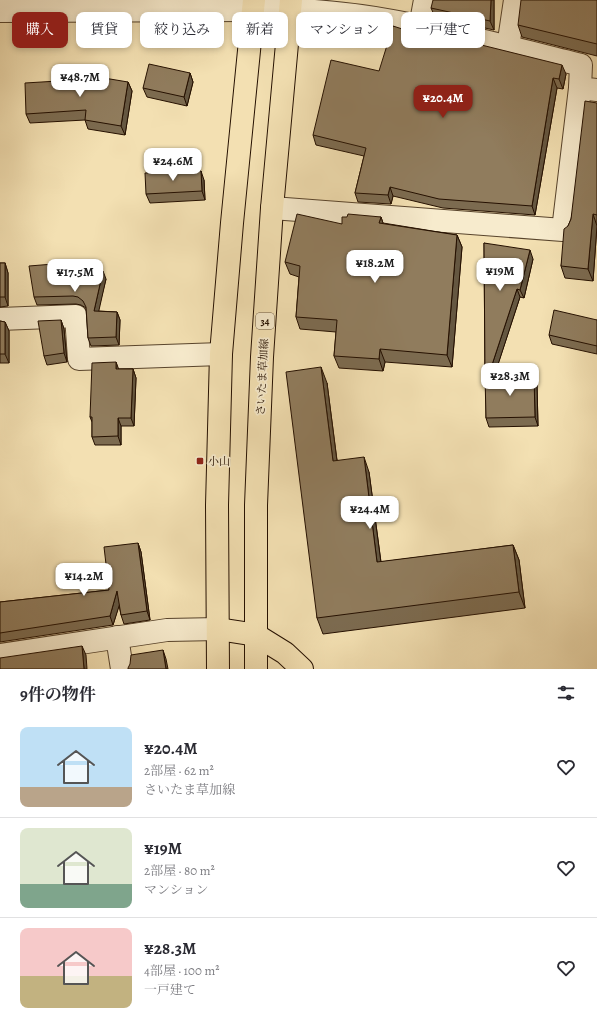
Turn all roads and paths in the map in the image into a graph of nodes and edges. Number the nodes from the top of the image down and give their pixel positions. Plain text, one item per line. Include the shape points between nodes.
1 (425, 0) edge
2 (515, 0) edge
3 (291, 4) edge
4 (254, 5) edge
5 (90, 6) edge
6 (0, 11) edge
7 (423, 12) edge
8 (401, 23) edge
9 (485, 42) edge
10 (508, 47) junction
11 (588, 89) edge
12 (272, 208) junction
13 (0, 319) edge
14 (221, 354) junction
15 (218, 629) junction
16 (256, 635) junction
17 (117, 637) junction
18 (0, 654) edge
19 (122, 669) edge
20 (218, 669) edge
21 (256, 669) edge
22 (302, 669) edge

1 - 7 street
2 - 10 street
3 - 4 street
3 - 8 street
3 - 12 main road, さいたま草加線 / 34
4 - 5 street
4 - 14 main road
5 - 6 street
9 - 10 street
10 - 11 street via 581,65
11 - 12 street via 563,230
12 - 16 main road, さいたま草加線 / 34 via 256,504
13 - 14 street via 76,316 79,359
14 - 15 main road via 217,505
15 - 16 main road
15 - 17 street via 167,630
15 - 20 main road
16 - 21 main road, さいたま草加線 / 34
16 - 22 main road via 285,653
17 - 18 street
17 - 19 street

